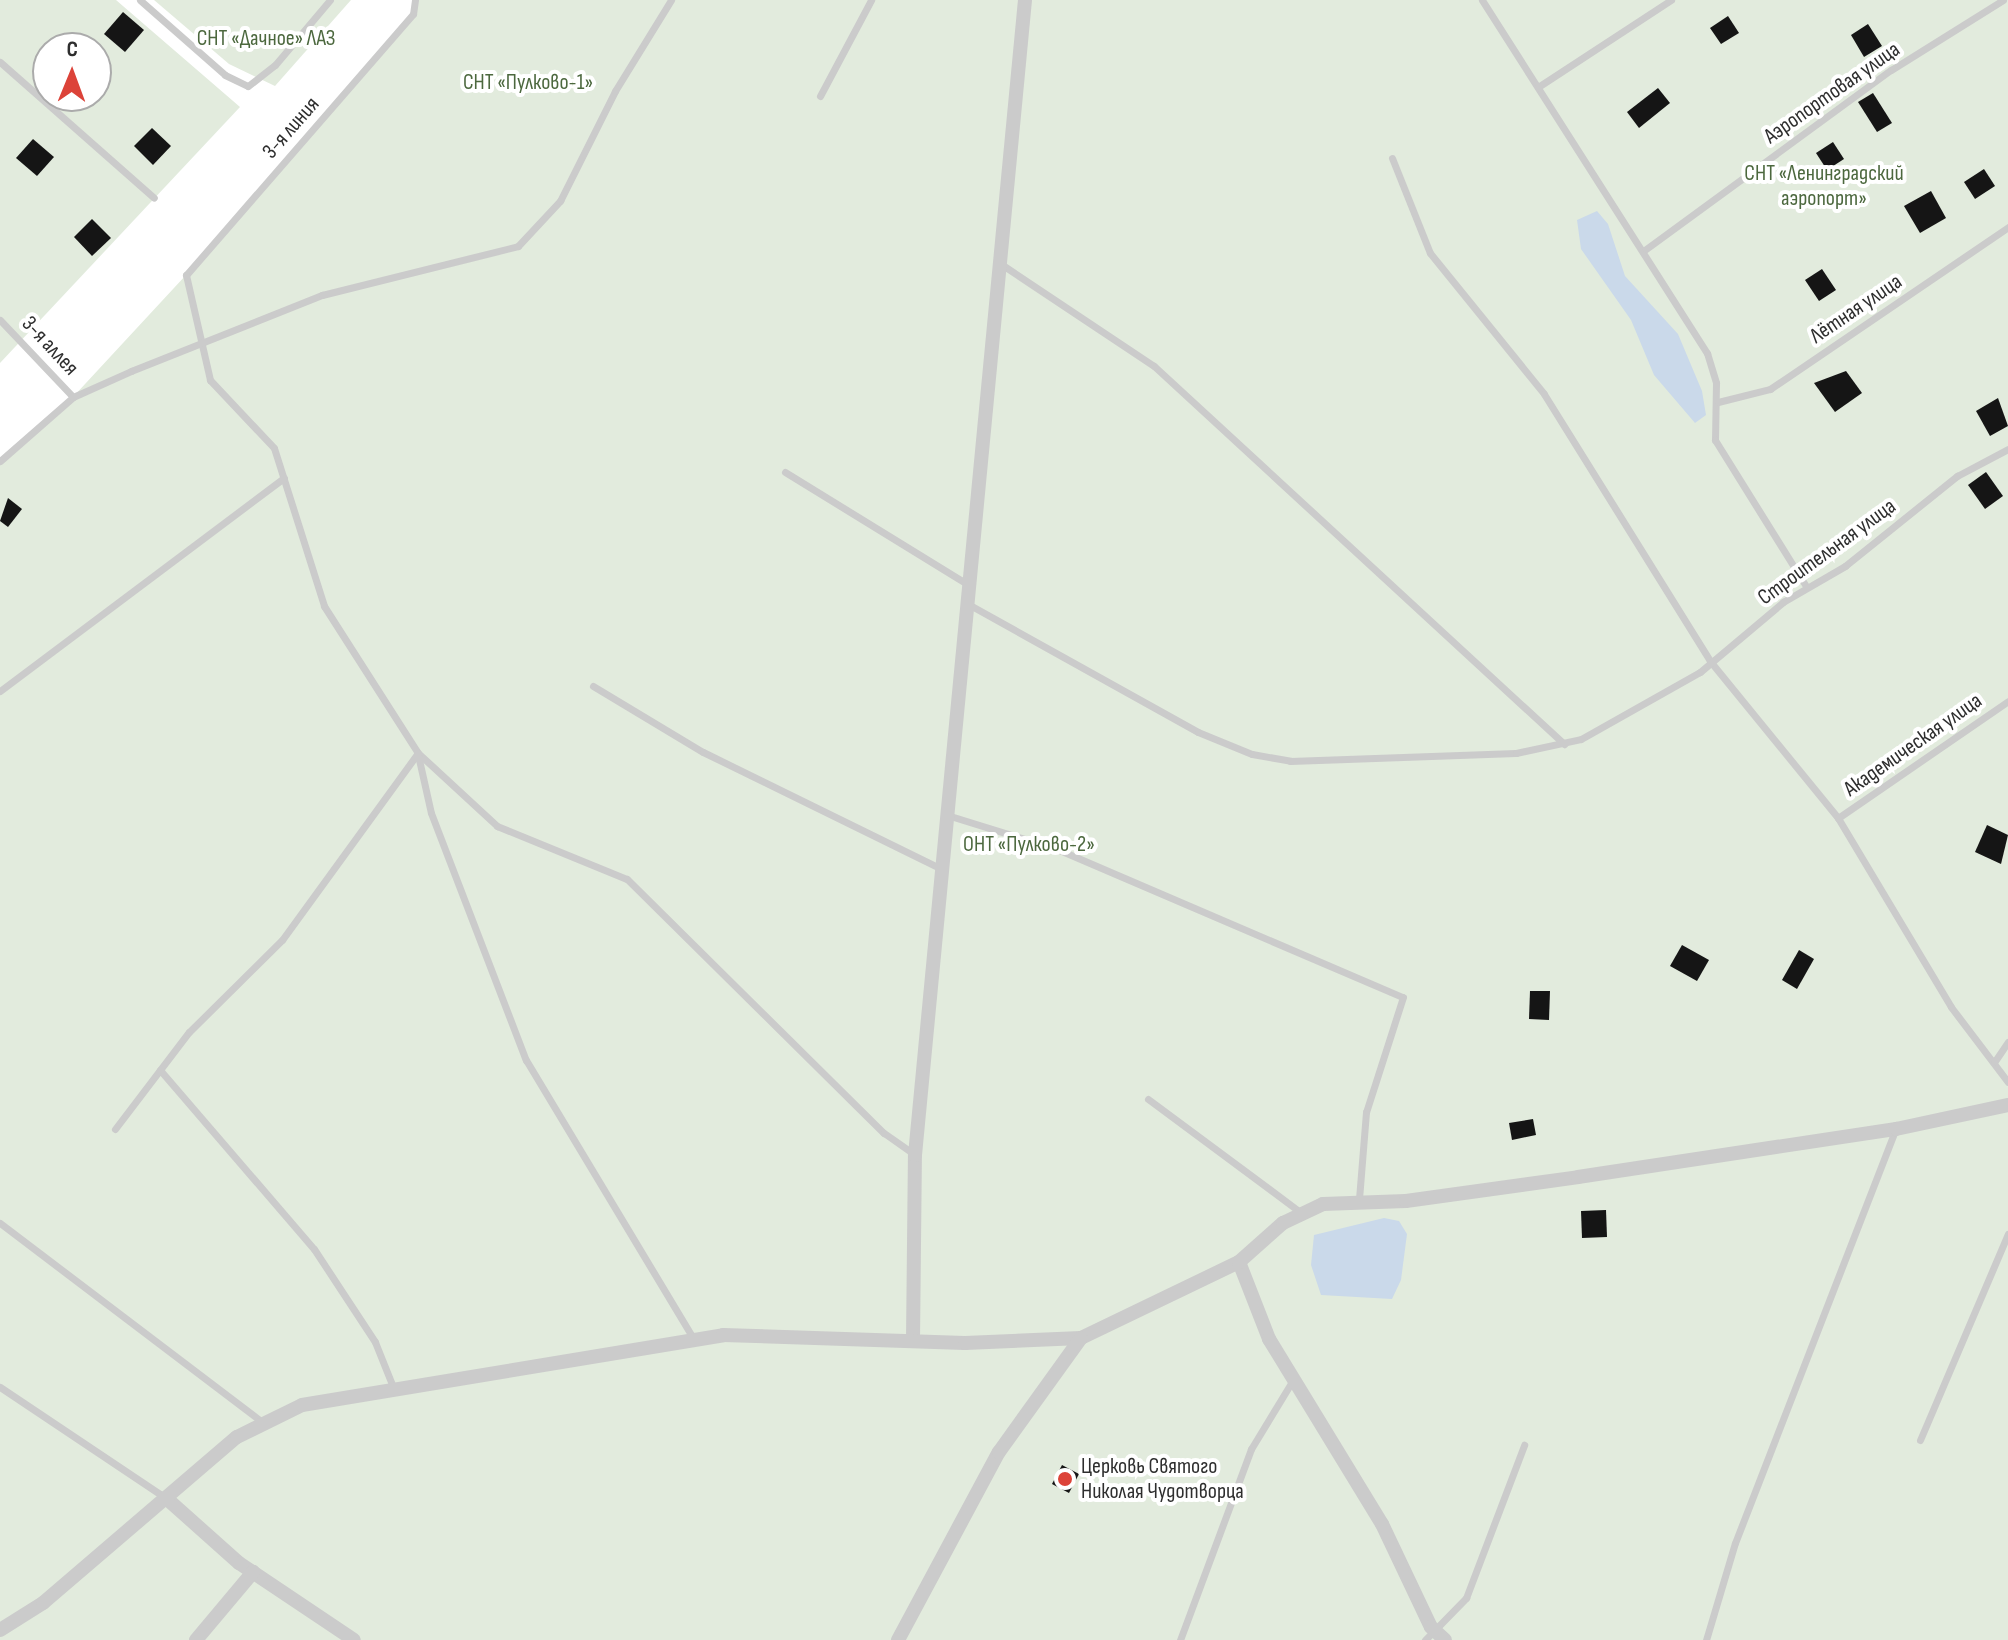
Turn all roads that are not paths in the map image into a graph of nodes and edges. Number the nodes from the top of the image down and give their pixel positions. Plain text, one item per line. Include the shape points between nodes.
1 (140, 0) edge
2 (330, 0) edge
3 (415, 0) edge
4 (671, 0) edge
5 (871, 0) edge
6 (1025, 0) edge
7 (1482, 0) edge
8 (1671, 0) edge
9 (2003, 0) edge
10 (0, 62) edge
11 (1538, 87) junction
12 (820, 96) dead end
13 (1392, 158) dead end
14 (154, 198) dead end
15 (2008, 227) edge
16 (1646, 249) junction
17 (998, 262) junction
18 (0, 320) edge
19 (199, 345) junction
20 (73, 397) junction
21 (1718, 402) junction
22 (2008, 449) edge
23 (0, 461) edge
24 (785, 472) dead end
25 (284, 478) junction
26 (964, 582) junction
27 (1806, 586) junction
28 (963, 601) junction
29 (1710, 661) junction
30 (593, 686) dead end
31 (0, 691) edge
32 (2008, 701) edge
33 (1564, 744) junction
34 (418, 753) junction
35 (947, 815) junction
36 (1838, 818) junction
37 (942, 869) junction
38 (2008, 1042) edge
39 (1995, 1061) junction
40 (160, 1070) junction
41 (2008, 1082) edge
42 (1148, 1099) dead end
43 (2008, 1105) edge
44 (115, 1129) dead end
45 (1896, 1129) junction
46 (915, 1155) junction
47 (1359, 1199) junction
48 (1300, 1212) junction
49 (0, 1223) edge
50 (2008, 1234) edge
51 (1239, 1262) junction
52 (693, 1338) junction
53 (1081, 1338) junction
54 (913, 1340) junction
55 (1293, 1380) junction
56 (0, 1387) edge
57 (393, 1387) junction
58 (262, 1422) junction
59 (1920, 1440) dead end
60 (1524, 1445) dead end
61 (166, 1498) junction
62 (253, 1572) junction
63 (2, 1625) edge
64 (1435, 1637) edge
65 (196, 1640) edge
66 (354, 1640) edge
67 (898, 1640) edge
68 (1180, 1640) edge
69 (1706, 1640) edge

1 - 2 lane via 225,75 248,86 275,65
3 - 19 lane, 3-я линия via 413,14 186,275
4 - 19 lane via 615,91 560,201 518,246 322,295
5 - 12 lane
6 - 17 street
7 - 11 lane
8 - 11 lane
9 - 16 lane, Аэропортовая улица via 1891,70
10 - 14 lane
11 - 16 lane
13 - 29 lane via 1430,253 1544,394
15 - 21 lane, Лётная улица via 1770,389
16 - 21 lane via 1707,353
17 - 26 street
17 - 33 lane via 1154,366
18 - 20 lane, 3-я аллея
19 - 20 lane
19 - 25 lane via 210,380 274,448
20 - 23 lane
21 - 27 lane via 1715,440
22 - 27 lane, Строительная улица via 1957,476 1845,566
24 - 26 lane
25 - 31 lane
25 - 34 lane via 324,606
26 - 28 street
27 - 29 lane, Строительная улица
28 - 33 lane via 1198,732 1252,754 1290,761 1454,756
28 - 35 street
29 - 33 lane, Строительная улица via 1700,672
29 - 36 lane
30 - 37 lane via 703,752
32 - 36 lane, Академическая улица
34 - 40 lane via 282,940 189,1032
34 - 46 lane via 497,826 627,879 884,1133
34 - 52 lane via 431,813 526,1060
35 - 37 street
35 - 47 lane via 1057,849 1403,997 1366,1112
36 - 39 lane via 1951,1007
37 - 46 street
38 - 39 lane
39 - 41 lane
40 - 44 lane
40 - 57 lane via 314,1249 375,1342
42 - 48 lane
43 - 45 street
45 - 47 street via 1406,1201
45 - 69 lane via 1735,1543
46 - 54 street
47 - 48 street
48 - 51 street
49 - 58 lane
50 - 59 lane
51 - 53 street
51 - 55 street
52 - 54 street
52 - 57 street via 516,1374
53 - 54 street
53 - 67 street via 999,1452
55 - 64 street via 1382,1524
55 - 68 lane via 1251,1449
56 - 61 lane
57 - 58 street via 302,1405
58 - 61 street
60 - 64 lane via 1466,1598
61 - 62 street
61 - 63 street via 43,1603
62 - 65 street
62 - 66 street

